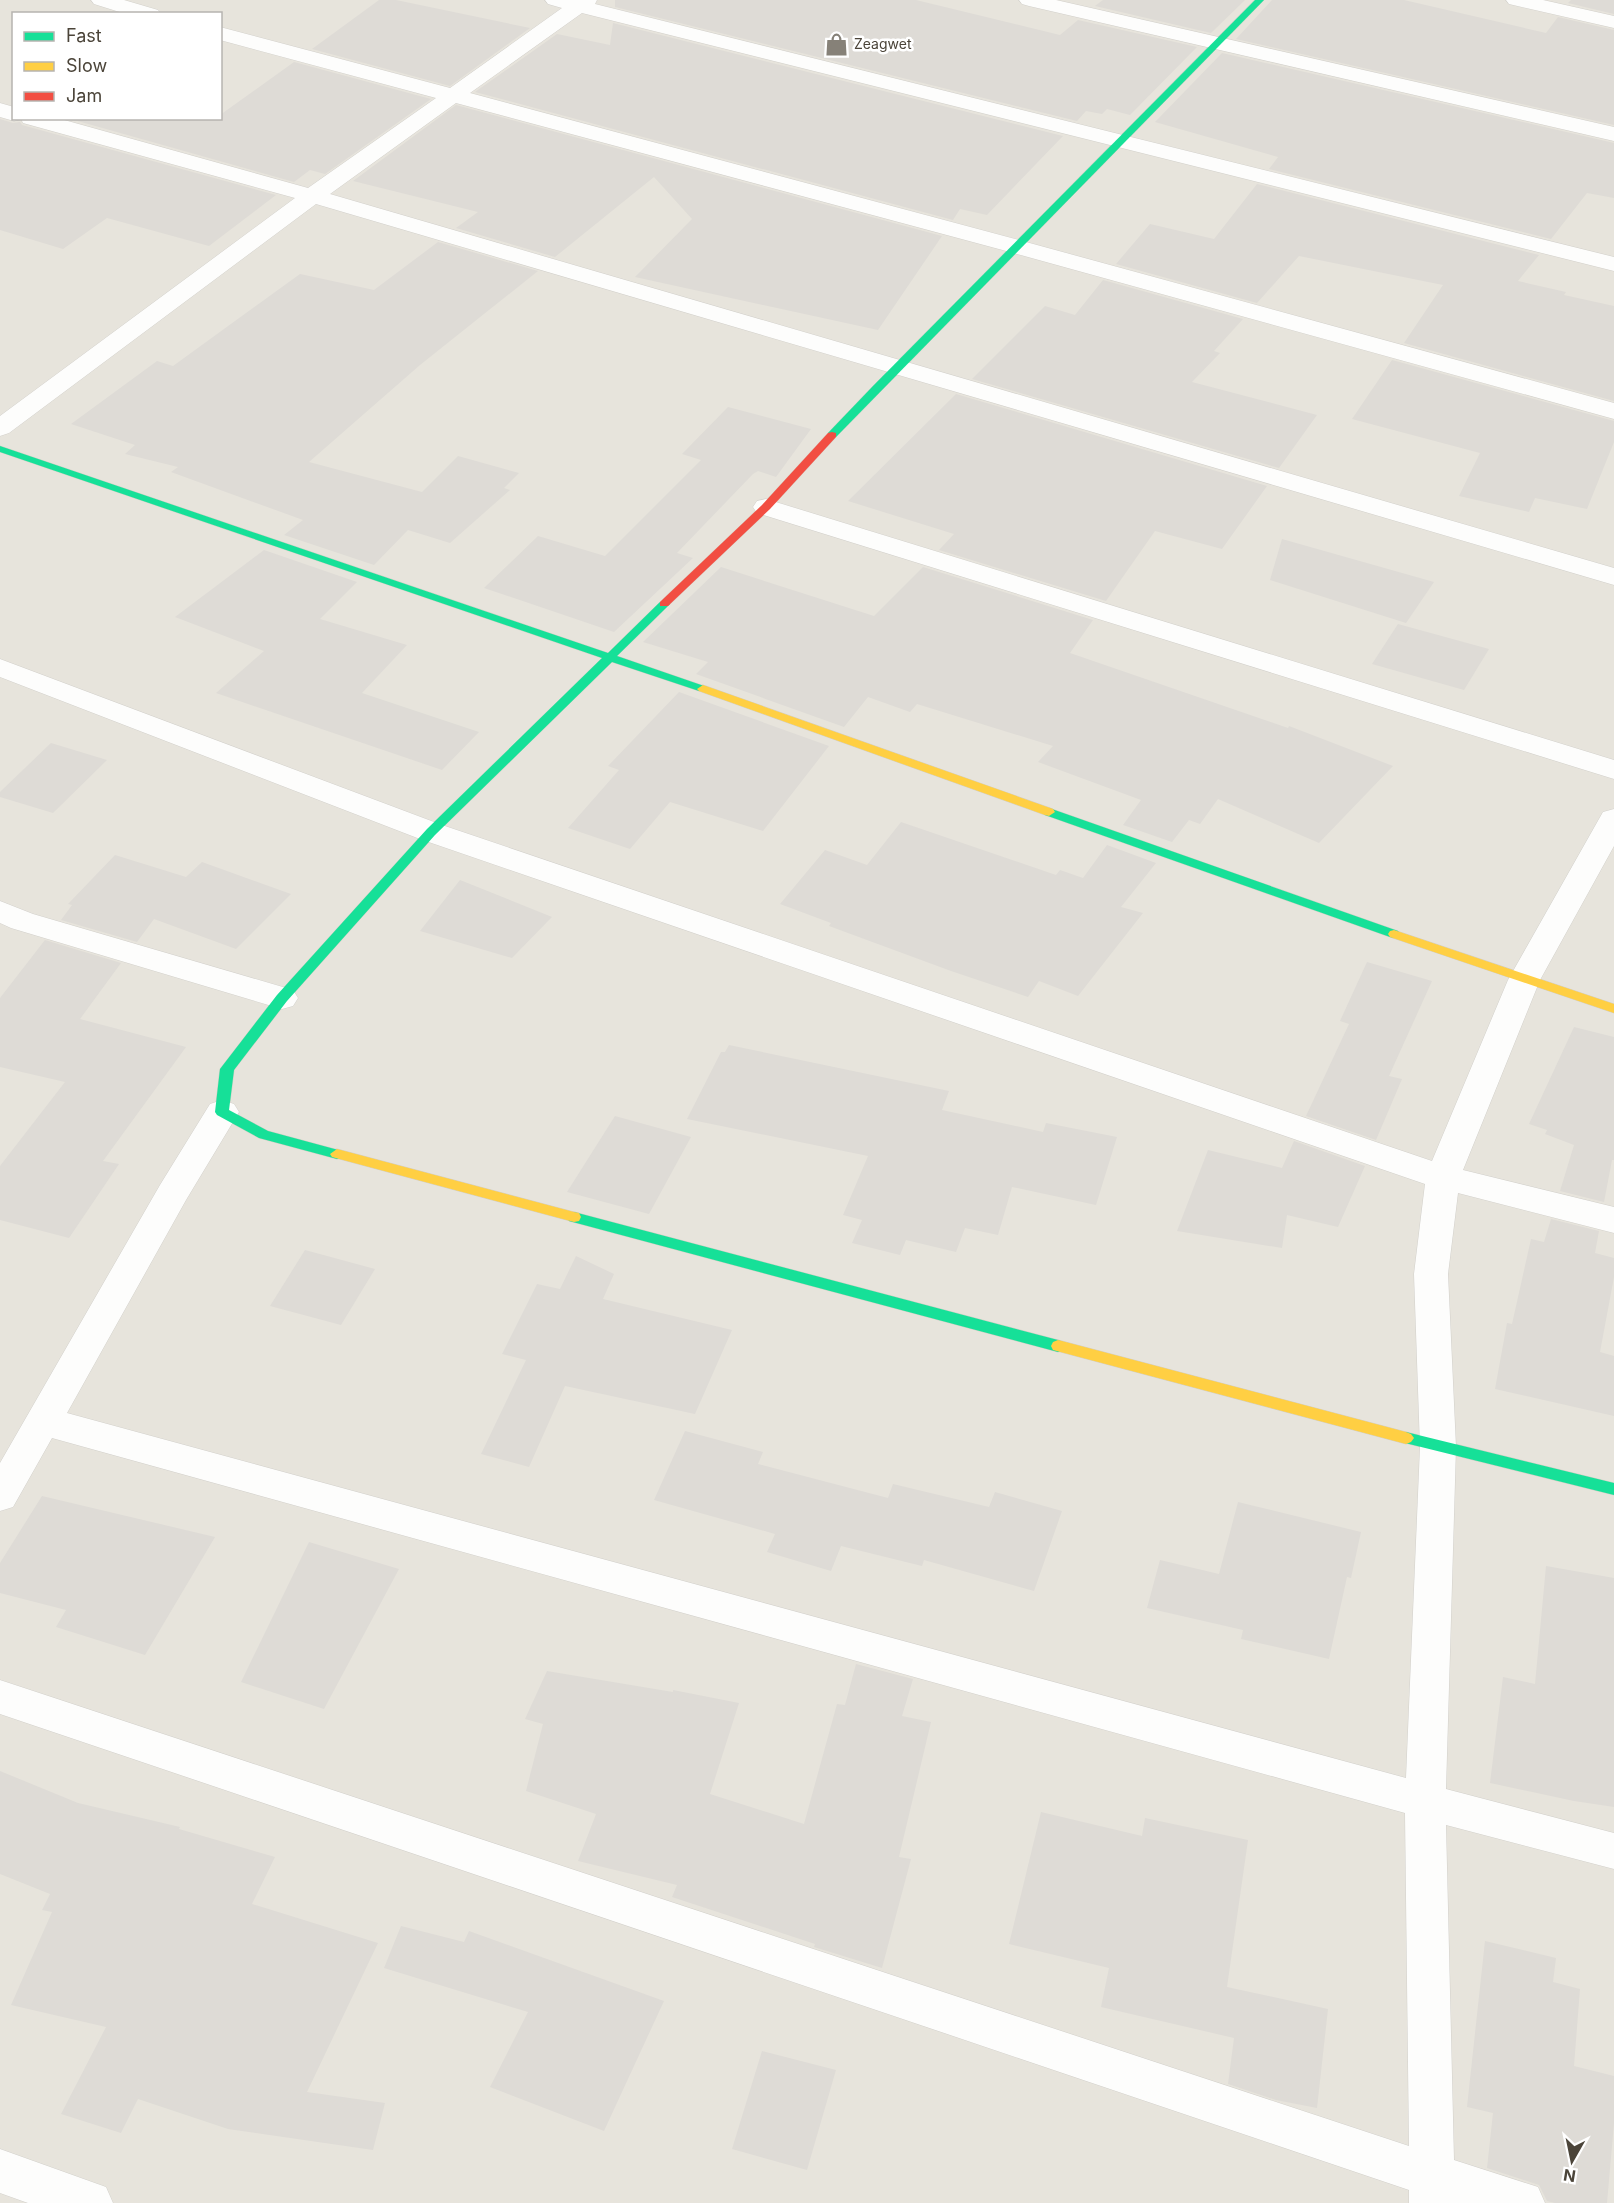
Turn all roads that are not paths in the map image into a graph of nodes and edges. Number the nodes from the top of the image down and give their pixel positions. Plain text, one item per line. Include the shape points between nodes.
1 (101, 0) edge
2 (555, 0) edge
3 (1029, 0) edge
4 (1260, 0) edge
5 (1516, 0) edge
6 (583, 3) edge
7 (144, 12) edge
8 (1614, 22) edge
9 (222, 34) edge
10 (1215, 43) junction
11 (452, 96) junction
12 (39, 120) edge
13 (1614, 134) edge
14 (1119, 140) junction
15 (312, 195) junction
16 (1018, 247) junction
17 (1614, 264) edge
18 (895, 367) junction
19 (1614, 411) edge
20 (0, 428) edge
21 (0, 449) edge
22 (766, 507) junction
23 (1614, 577) edge
24 (609, 656) junction
25 (0, 667) edge
26 (1614, 770) edge
27 (1614, 819) edge
28 (431, 832) junction
29 (0, 911) edge
30 (1524, 980) junction
31 (282, 998) junction
32 (1614, 1010) edge
33 (222, 1112) junction
34 (1443, 1177) junction
35 (1614, 1220) edge
36 (42, 1421) junction
37 (1437, 1447) junction
38 (1614, 1489) edge
39 (0, 1496) edge
40 (0, 1697) edge
41 (1425, 1801) junction
42 (1614, 1851) edge
43 (0, 2171) edge
44 (1432, 2190) edge
45 (90, 2203) edge
46 (1522, 2203) edge

1 - 7 street
2 - 6 street
3 - 10 street
4 - 10 street
5 - 8 street
6 - 11 street
6 - 14 street
9 - 11 street
10 - 13 street
10 - 14 street
11 - 15 street
11 - 16 street
12 - 15 street
14 - 16 street
14 - 17 street
15 - 18 street
15 - 20 street
16 - 18 street
16 - 19 street
18 - 22 street
18 - 23 street
21 - 24 street
22 - 24 street
22 - 26 street
24 - 28 street
24 - 30 street
25 - 28 street
27 - 30 street
28 - 31 street
28 - 34 street
29 - 31 street
30 - 32 street
30 - 34 street
31 - 33 street via 227,1069
33 - 36 street
33 - 37 street via 264,1135
34 - 35 street
34 - 37 street via 1431,1274
36 - 39 street
36 - 41 street
37 - 38 street
37 - 41 street
40 - 44 street
41 - 42 street
41 - 44 street
43 - 45 street
44 - 46 street

